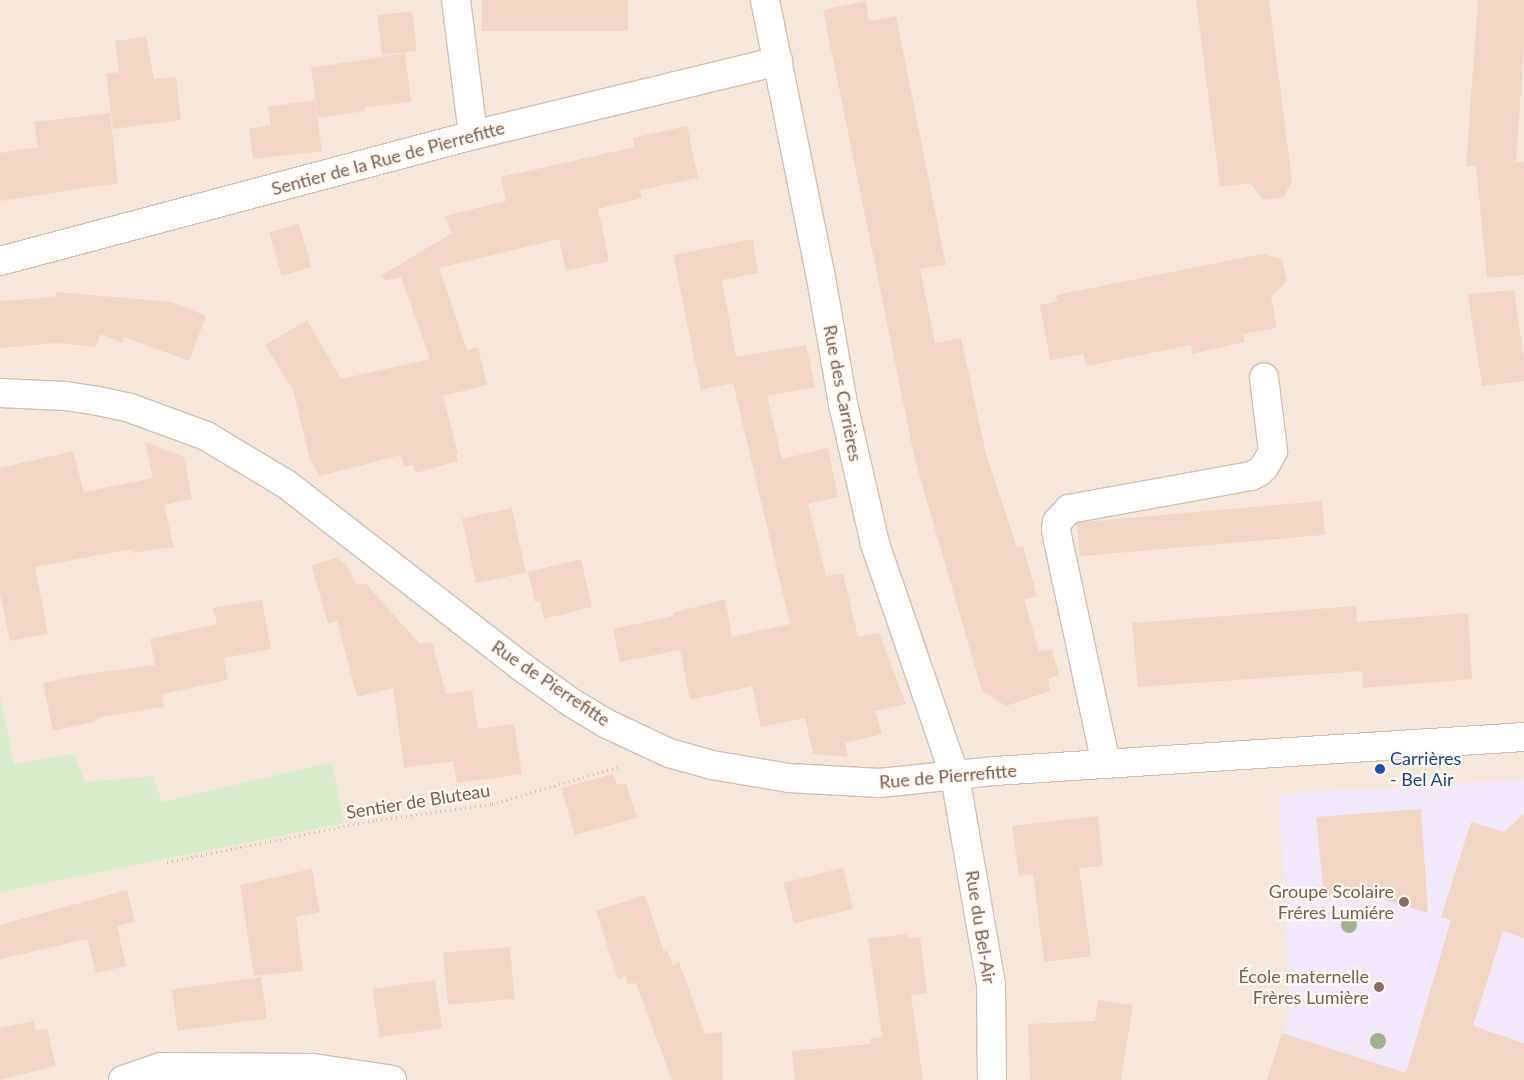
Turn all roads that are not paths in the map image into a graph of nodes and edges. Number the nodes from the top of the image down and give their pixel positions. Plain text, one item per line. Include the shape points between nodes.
1 (456, 0) edge
2 (766, 0) edge
3 (778, 62) junction
4 (473, 135) junction
5 (0, 261) edge
6 (1264, 378) dead end
7 (0, 393) edge
8 (1524, 737) edge
9 (1106, 764) junction
10 (955, 776) junction
11 (123, 1080) edge
12 (392, 1080) edge
13 (992, 1080) edge

1 - 4 street
2 - 3 street, Rue des Carrières
3 - 4 street, Sentier de la Rue de Pierrefitte
3 - 10 street, Rue des Carrières via 843,404 875,544
4 - 5 street, Sentier de la Rue de Pierrefitte
6 - 9 street via 1273,451 1259,472 1069,509 1057,522 1058,541
7 - 10 street, Rue de Pierrefitte via 66,396 130,408 197,433 231,450 313,504 548,686 605,723 669,752 721,766 828,782 880,783
8 - 9 street, Rue de Pierrefitte
9 - 10 street, Rue de Pierrefitte
10 - 13 street, Rue du Bel-Air via 991,985
11 - 12 street via 161,1067 313,1068

